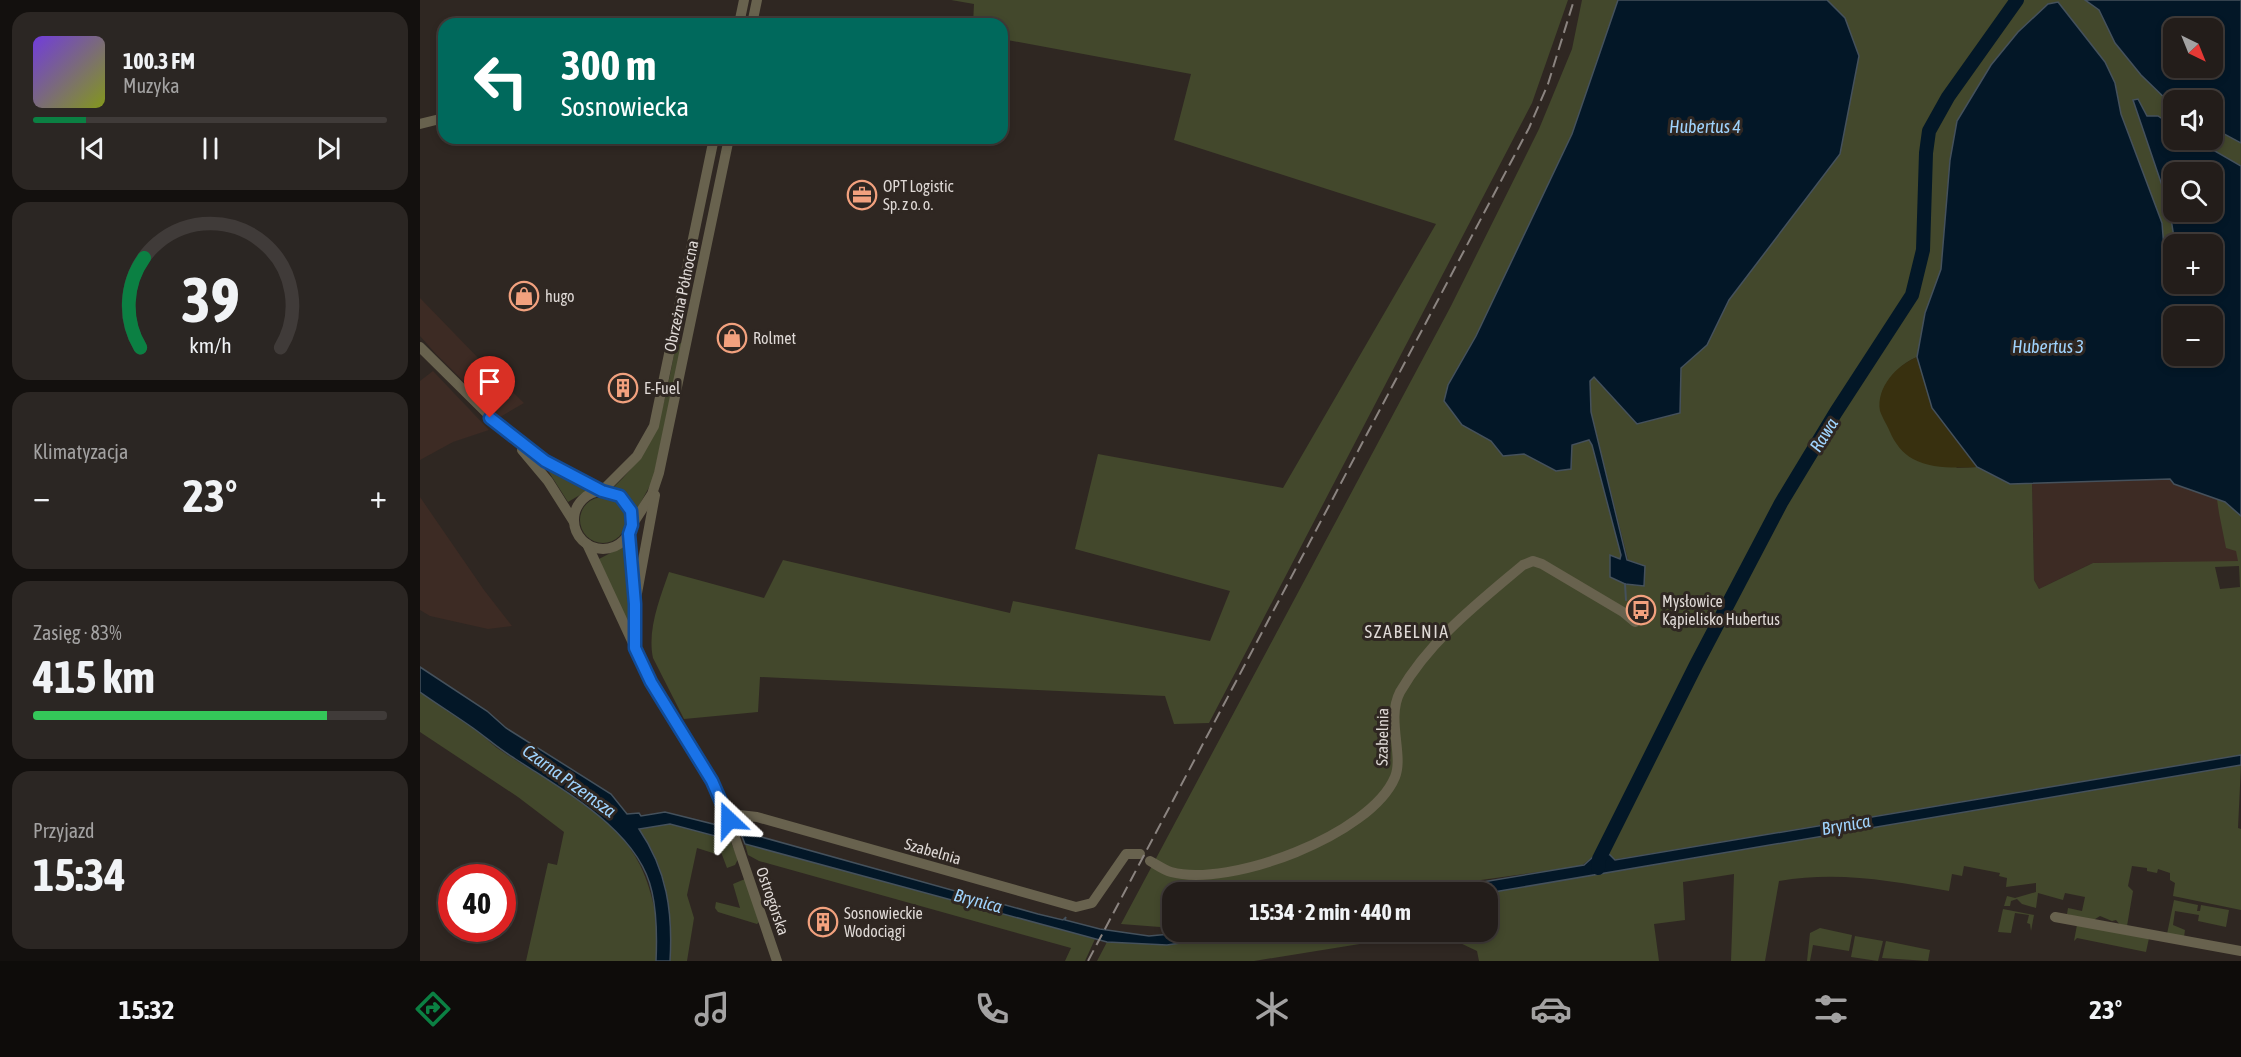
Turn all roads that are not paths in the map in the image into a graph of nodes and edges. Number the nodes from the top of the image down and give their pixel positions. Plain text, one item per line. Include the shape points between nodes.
1 (744, 0) edge
2 (757, 0) edge
3 (740, 18) edge
4 (753, 18) edge
5 (438, 120) edge
6 (420, 124) edge
7 (713, 144) edge
8 (728, 144) edge
9 (685, 277) junction
10 (699, 279) junction
11 (420, 347) edge
12 (512, 438) junction
13 (659, 473) junction
14 (602, 491) junction
15 (574, 522) junction
16 (631, 529) junction
17 (587, 544) junction
18 (635, 604) junction
19 (1635, 622) dead end
20 (635, 648) junction
21 (729, 818) junction
22 (1140, 854) dead end
23 (1150, 861) dead end
24 (2055, 917) dead end
25 (2241, 951) edge
26 (777, 961) edge

1 - 3 street
2 - 4 street
5 - 6 street
7 - 9 street, Obrzeżna Północna
8 - 10 street, Obrzeżna Północna
9 - 10 street
9 - 14 street, Obrzeżna Północna via 654,426 637,456
10 - 13 street, Obrzeżna Północna
11 - 12 street
12 - 14 street via 545,461
12 - 15 street via 548,481
13 - 16 street, Obrzeżna Północna via 652,494
13 - 18 street
14 - 15 street via 582,501
14 - 16 street via 620,496 627,503
15 - 17 street via 579,537
16 - 17 street via 610,549
16 - 18 street
17 - 20 street, Ostrogórska
18 - 20 street
19 - 23 street, Szabelnia via 1542,564 1533,561 1523,565 1455,622 1400,693 1394,714 1396,774 1389,790 1377,802 1324,840 1285,857 1231,872 1182,873
20 - 21 street, Ostrogórska via 651,682 712,781
21 - 22 street, Szabelnia via 757,817 1076,907 1092,903 1126,854
21 - 26 street, Ostrogórska
24 - 25 street

